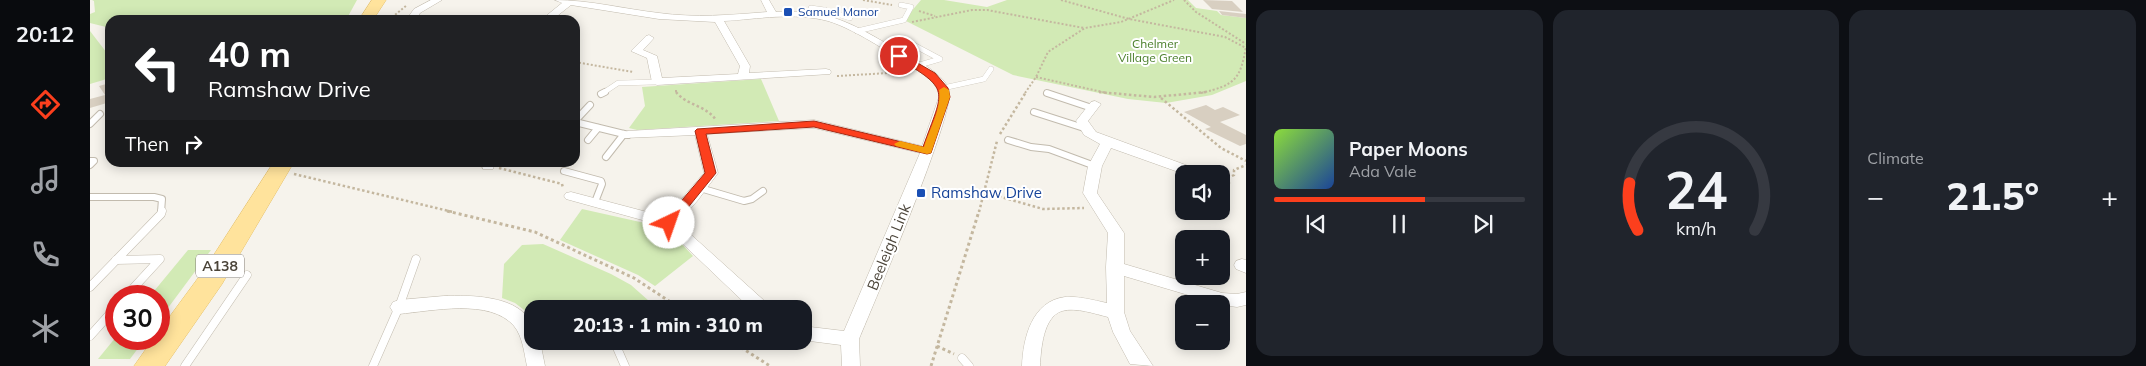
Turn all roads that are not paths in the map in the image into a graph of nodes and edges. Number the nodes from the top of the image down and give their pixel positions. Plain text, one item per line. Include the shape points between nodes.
1 (438, 0) edge
2 (633, 0) edge
3 (765, 0) edge
4 (564, 1) edge
5 (901, 4) dead end
6 (623, 10) junction
7 (818, 11) junction
8 (772, 14) junction
9 (414, 15) edge
10 (551, 15) edge
11 (718, 18) junction
12 (850, 18) dead end
13 (858, 31) junction
14 (650, 38) dead end
15 (908, 42) dead end
16 (919, 68) junction
17 (991, 69) dead end
18 (826, 72) road end
19 (656, 77) junction
20 (743, 77) junction
21 (944, 88) junction
22 (1047, 93) dead end
23 (601, 94) dead end
24 (590, 105) dead end
25 (1093, 106) joint
26 (1034, 112) dead end
27 (100, 114) dead end
28 (580, 116) edge
29 (580, 123) edge
30 (90, 124) edge
31 (598, 128) junction
32 (1084, 128) junction
33 (700, 131) junction
34 (626, 135) junction
35 (588, 140) dead end
36 (1008, 140) dead end
37 (1107, 142) junction
38 (927, 151) junction
39 (606, 157) dead end
40 (1095, 166) junction
41 (1175, 166) edge
42 (282, 167) edge
43 (564, 171) dead end
44 (700, 188) junction
45 (763, 191) dead end
46 (571, 196) road end
47 (90, 197) edge
48 (595, 202) junction
49 (669, 223) junction
50 (416, 259) dead end
51 (116, 260) junction
52 (1114, 267) junction
53 (247, 275) dead end
54 (136, 285) edge
55 (90, 287) edge
56 (1246, 298) edge
57 (752, 300) edge
58 (399, 307) junction
59 (1115, 312) junction
60 (105, 319) edge
61 (812, 334) edge
62 (90, 336) edge
63 (850, 338) junction
64 (618, 350) edge
65 (962, 358) road end
66 (149, 366) edge
67 (185, 366) edge
68 (373, 366) edge
69 (536, 366) edge
70 (625, 366) edge
71 (850, 366) edge
72 (969, 366) edge
73 (1031, 366) edge
74 (1144, 366) edge

1 - 9 street
2 - 6 street
3 - 8 street
4 - 6 street
4 - 10 street
5 - 13 lane via 912,7 904,20
6 - 11 street via 668,17
7 - 8 street
7 - 12 lane
7 - 13 street
8 - 11 street
11 - 20 street via 745,66
13 - 16 street
14 - 19 street via 636,51 652,56
15 - 16 lane via 940,59
16 - 21 street via 932,75
17 - 21 lane via 984,79
18 - 20 street
19 - 20 street via 675,80
19 - 23 lane via 618,83
21 - 38 street, Beeleigh Link via 943,106
22 - 25 lane
24 - 28 lane
25 - 32 street via 1082,120
26 - 32 lane
27 - 30 lane
29 - 31 lane
31 - 34 lane
31 - 35 lane
32 - 37 street via 1089,134
33 - 34 street
33 - 38 street via 814,124
33 - 44 street via 711,173
34 - 39 lane
36 - 40 lane
37 - 40 street
37 - 41 street
38 - 63 street, Beeleigh Link
40 - 52 street via 1090,193 1116,233
42 - 66 main road, A138 via 213,277
43 - 48 lane via 601,180
44 - 45 lane via 744,201
44 - 49 street
46 - 48 street
47 - 51 lane via 154,196 162,200 161,214
48 - 49 street
49 - 57 street
50 - 58 lane
51 - 54 lane via 160,259
51 - 55 lane
52 - 56 street via 1222,299 1237,301
52 - 59 street
53 - 67 lane
58 - 68 lane
58 - 69 street via 471,302 500,307 522,322 530,334
59 - 73 street via 1073,303 1052,306 1038,321
59 - 74 street via 1122,332
60 - 62 lane
61 - 63 street
63 - 71 street, Beeleigh Link
64 - 70 lane
65 - 72 lane

